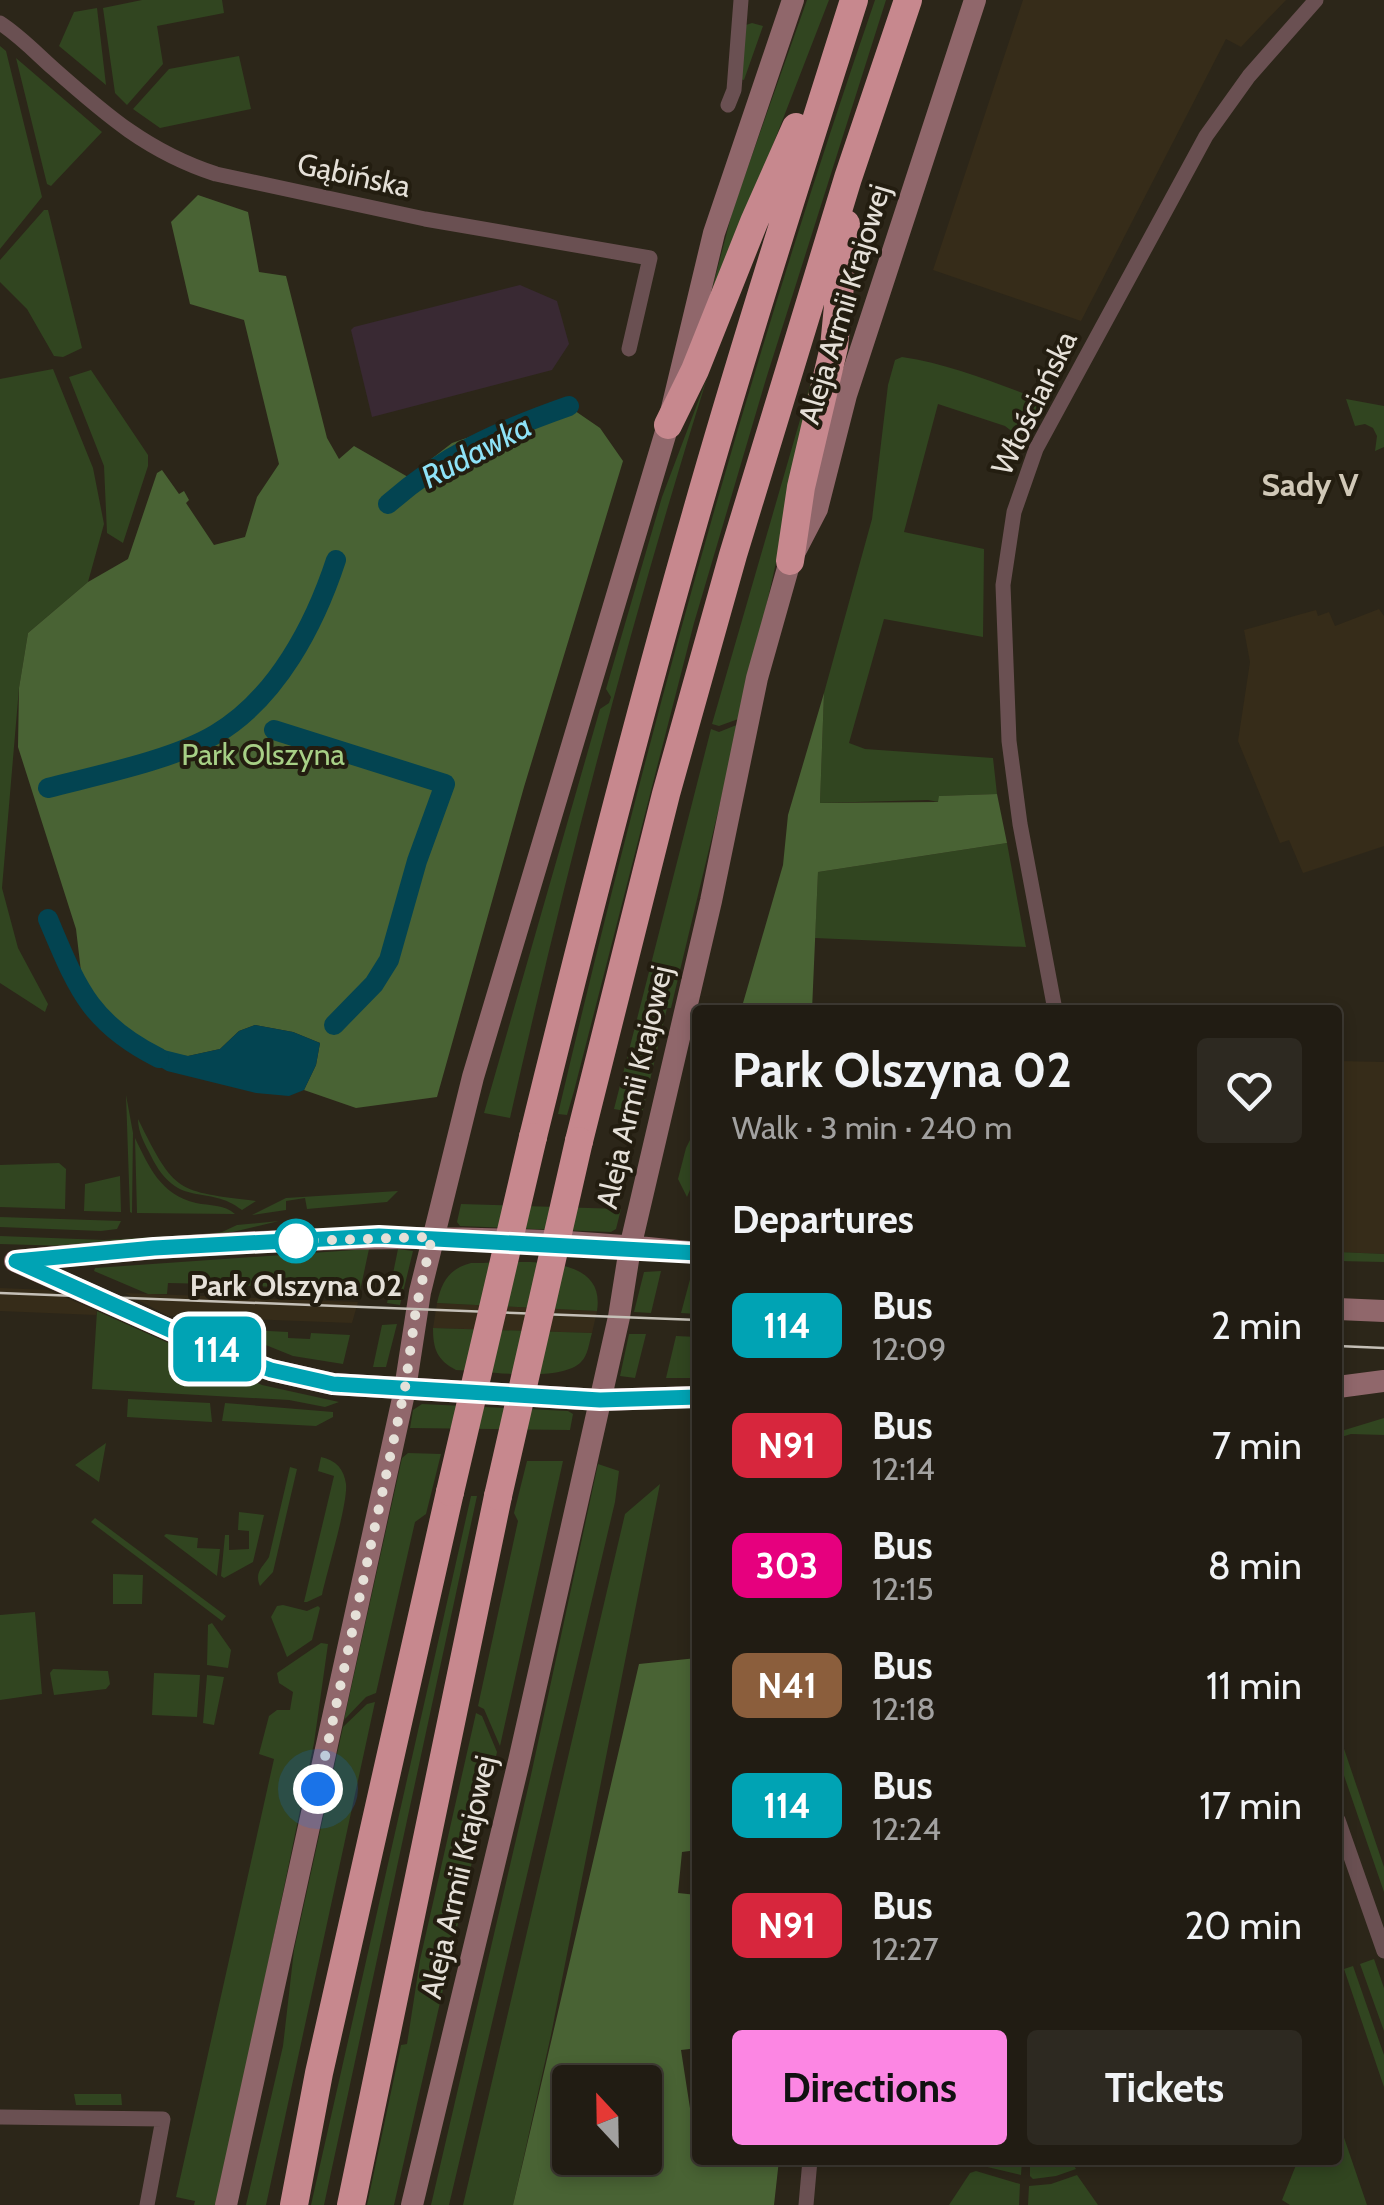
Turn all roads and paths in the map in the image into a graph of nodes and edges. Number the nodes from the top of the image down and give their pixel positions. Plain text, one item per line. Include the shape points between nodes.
1 (741, 0) edge
2 (793, 0) edge
3 (850, 0) edge
4 (908, 0) edge
5 (976, 0) edge
6 (1316, 0) edge
7 (0, 23) edge
8 (728, 105) dead end
9 (848, 178) junction
10 (629, 349) dead end
11 (668, 425) junction
12 (790, 561) junction
13 (1054, 1005) edge
14 (432, 1237) junction
15 (630, 1248) junction
16 (692, 1253) edge
17 (8, 1261) edge
18 (1342, 1309) edge
19 (1384, 1311) edge
20 (1384, 1382) edge
21 (1342, 1387) edge
22 (405, 1388) junction
23 (692, 1397) edge
24 (600, 1400) junction
25 (1342, 1831) edge
26 (1384, 1951) edge
27 (0, 2118) edge
28 (810, 2165) edge
29 (146, 2205) edge
30 (226, 2205) edge
31 (294, 2205) edge
32 (350, 2205) edge
33 (412, 2205) edge
34 (806, 2205) edge

1 - 8 street
2 - 11 main road via 714,233
3 - 11 highway
3 - 31 highway, bridge via 695,518 585,924 318,2073
4 - 9 highway, Aleja Armii Krajowej
5 - 12 main road, Aleja Armii Krajowej via 858,358 817,509
6 - 13 street, Włościańska via 1206,136 1036,449 1014,512 1003,586 1009,741
7 - 10 street, Gąbińska via 115,122 187,165 424,219 650,258
9 - 12 highway via 834,347
9 - 32 highway, Aleja Armii Krajowej, bridge via 671,776 580,1141 498,1496
11 - 14 main road
12 - 15 main road, Aleja Armii Krajowej via 757,678
14 - 15 main road
14 - 17 main road
14 - 22 main road
15 - 16 main road
15 - 24 main road, Aleja Armii Krajowej
17 - 22 main road via 271,1370 333,1384
18 - 19 main road
20 - 21 main road
22 - 24 main road
22 - 30 main road
23 - 24 main road
24 - 33 main road, Aleja Armii Krajowej
25 - 26 street
27 - 29 street via 163,2118
28 - 34 street

